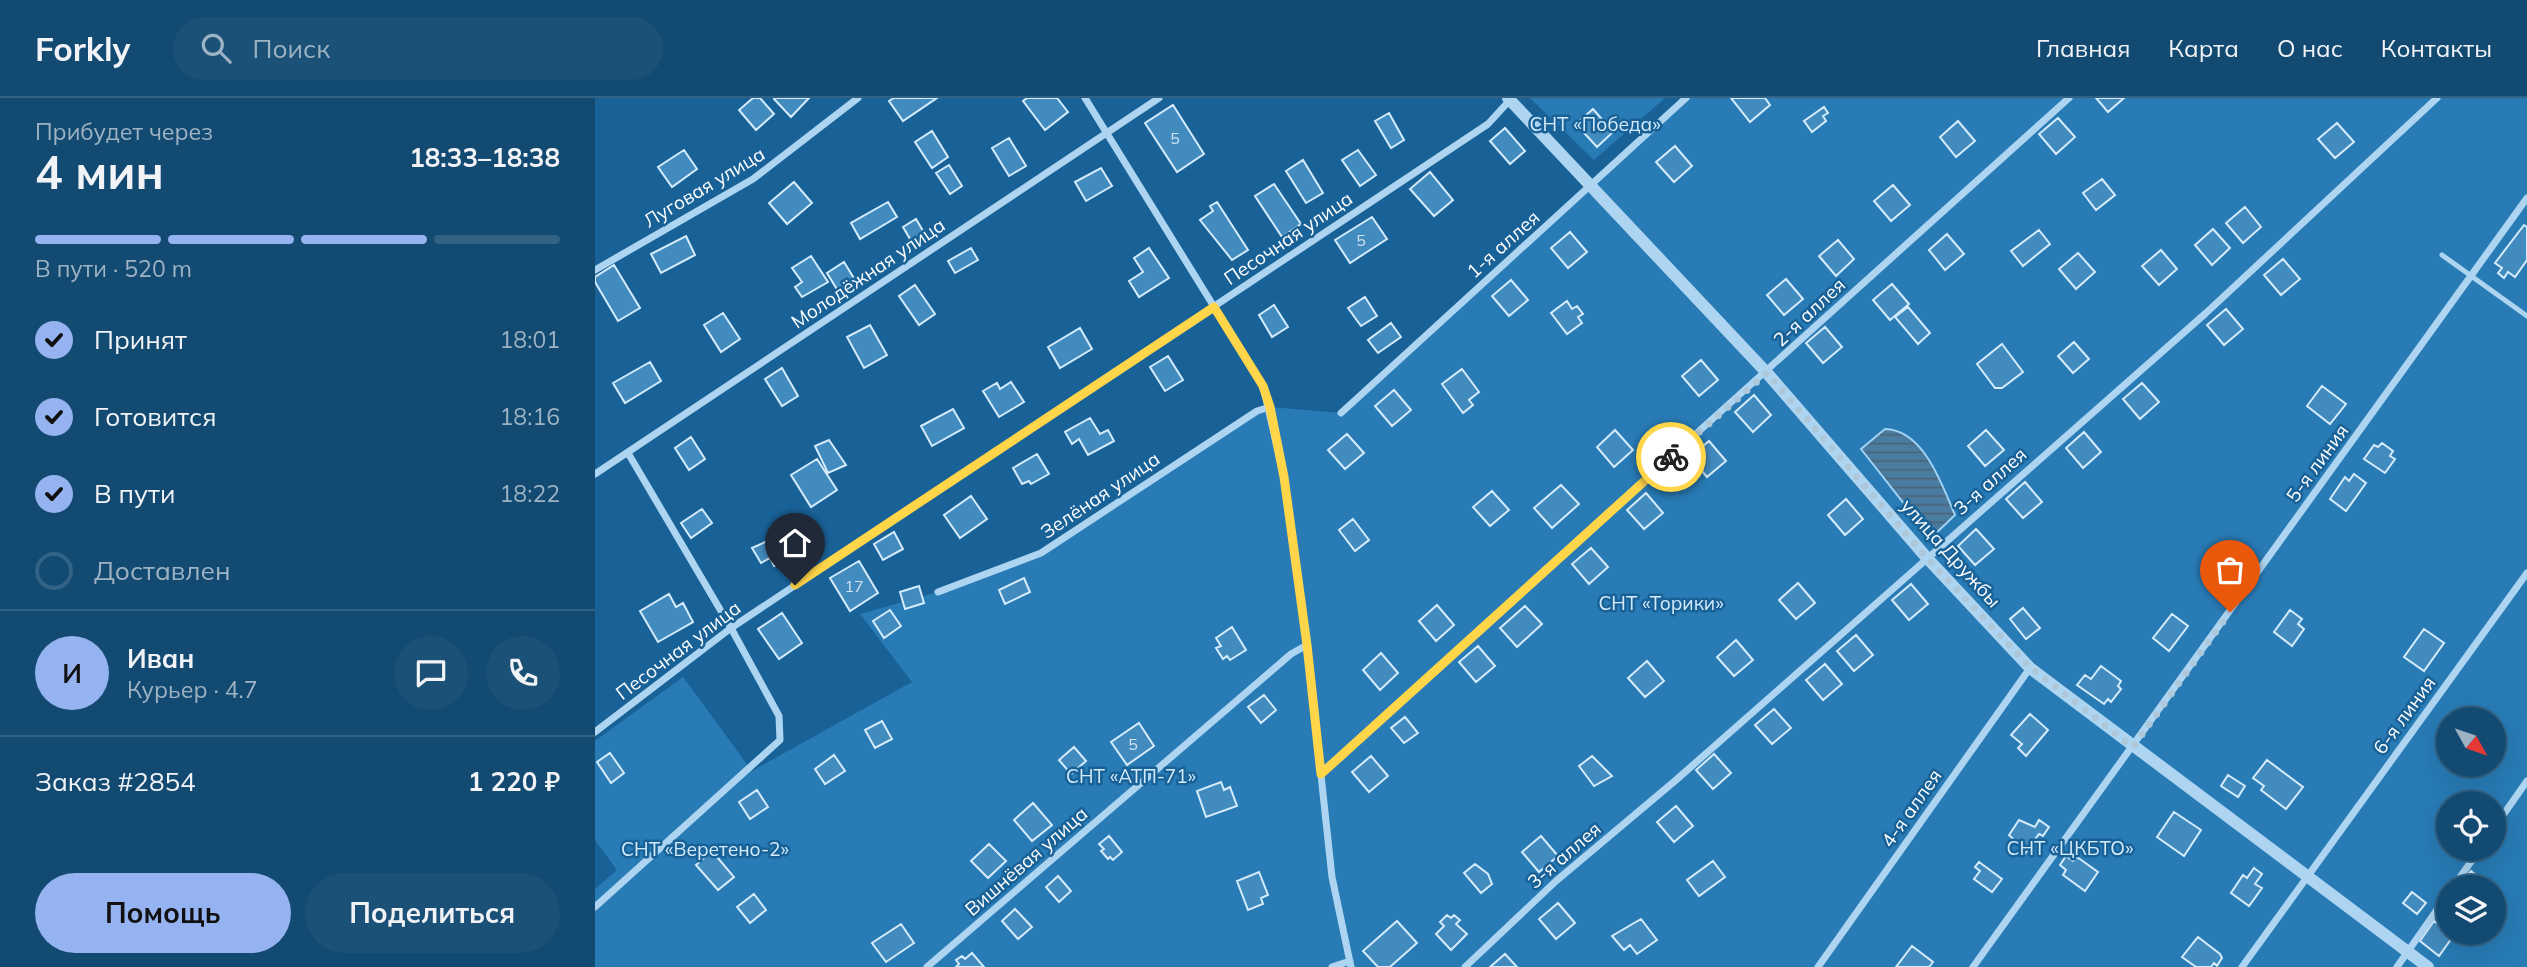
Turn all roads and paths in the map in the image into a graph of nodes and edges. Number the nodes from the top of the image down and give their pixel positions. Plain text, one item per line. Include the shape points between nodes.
1 (858, 98) edge
2 (1085, 98) edge
3 (1159, 98) edge
4 (1686, 98) edge
5 (2069, 98) edge
6 (2437, 98) edge
7 (1509, 99) edge
8 (1107, 133) junction
9 (1592, 184) junction
10 (2527, 198) edge
11 (2442, 254) dead end
12 (595, 270) edge
13 (2471, 276) junction
14 (1214, 307) junction
15 (2527, 316) edge
16 (1767, 373) junction
17 (1270, 407) junction
18 (1341, 413) dead end
19 (628, 453) junction
20 (595, 474) edge
21 (1927, 558) junction
22 (2527, 573) edge
23 (938, 592) dead end
24 (731, 628) junction
25 (1307, 645) junction
26 (2030, 667) junction
27 (595, 732) edge
28 (2133, 747) junction
29 (1321, 774) junction
30 (2527, 781) edge
31 (2506, 811) edge
32 (2307, 876) junction
33 (595, 907) edge
34 (2436, 911) edge
35 (2408, 952) junction
36 (1351, 964) edge
37 (927, 967) edge
38 (1332, 967) edge
39 (1465, 967) edge
40 (1818, 967) edge
41 (1973, 967) edge
42 (2242, 967) edge
43 (2397, 967) edge
44 (2428, 967) edge

1 - 12 street, Луговая улица via 753,179
2 - 8 street
3 - 8 street, Молодёжная улица
4 - 9 street, 1-я аллея
5 - 16 street, 2-я аллея
6 - 21 street, 3-я аллея via 2206,313
7 - 9 street, улица Дружбы
7 - 14 street, Песочная улица via 1487,124
8 - 14 street
8 - 19 street, Молодёжная улица
9 - 16 street, улица Дружбы
9 - 18 street, 1-я аллея
10 - 13 street, 5-я линия
11 - 13 lane
13 - 15 lane
13 - 28 street, 5-я линия
14 - 17 street via 1263,386
14 - 24 street, Песочная улица
16 - 21 street, улица Дружбы
16 - 29 street, 2-я аллея
17 - 23 street, Зелёная улица via 1246,418 1041,553
17 - 25 street
19 - 20 street, Молодёжная улица
19 - 24 street
21 - 26 street, улица Дружбы
21 - 39 street, 3-я аллея via 1556,881
22 - 32 street, 6-я линия
24 - 27 street, Песочная улица
24 - 33 street via 779,716 780,740
25 - 29 street
25 - 37 street, Вишнёвая улица
26 - 28 street, улица Дружбы
26 - 40 street, 4-я аллея
28 - 32 street, улица Дружбы
28 - 41 street, 5-я линия
29 - 36 street via 1332,877
30 - 31 street
32 - 35 street, улица Дружбы
32 - 42 street, 6-я линия
34 - 35 street
35 - 43 street
35 - 44 street, улица Дружбы
36 - 38 street

